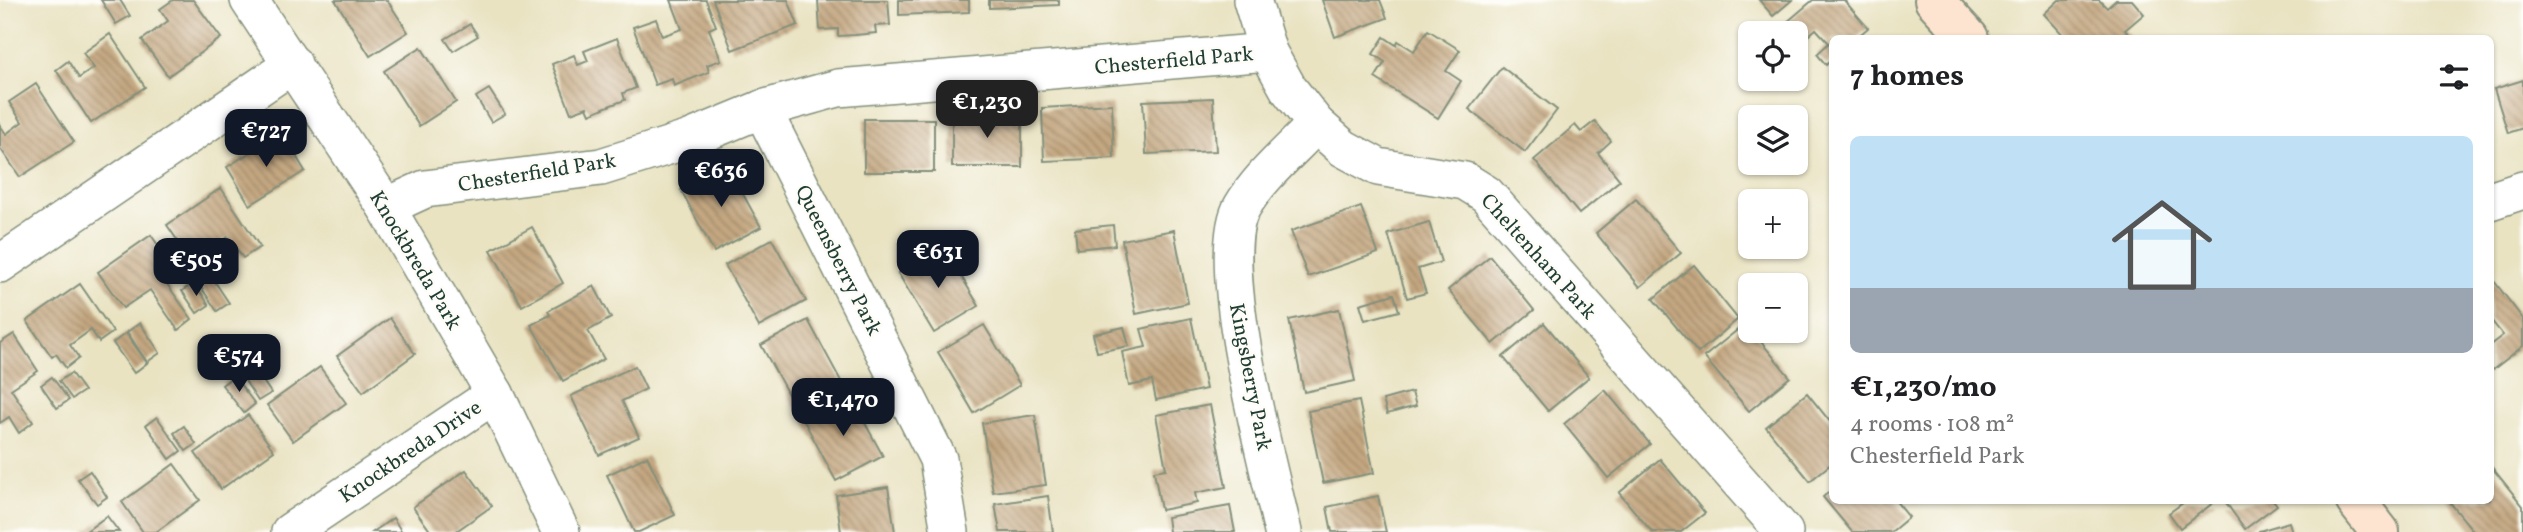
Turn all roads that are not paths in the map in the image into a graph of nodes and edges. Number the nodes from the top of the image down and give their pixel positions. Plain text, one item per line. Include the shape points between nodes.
1 (249, 0) edge
2 (1252, 0) edge
3 (1934, 0) edge
4 (1966, 35) edge
5 (1268, 52) junction
6 (293, 64) junction
7 (762, 109) junction
8 (1317, 124) junction
9 (386, 207) junction
10 (0, 264) edge
11 (495, 394) junction
12 (2359, 504) edge
13 (290, 532) edge
14 (561, 532) edge
15 (950, 532) edge
16 (1283, 532) edge
17 (1783, 532) edge
18 (2380, 532) edge

1 - 6 street, Knockbreda Park
2 - 5 street, Cheltenham Park
3 - 4 street
5 - 7 street, Chesterfield Park via 838,88
5 - 8 street, Cheltenham Park via 1288,89
6 - 9 street, Knockbreda Park
6 - 10 street
7 - 9 street, Chesterfield Park via 687,140 601,167 425,189
7 - 15 street, Queensberry Park via 939,459
8 - 16 street, Kingsberry Park via 1261,183 1241,209 1235,230 1237,324
8 - 17 street, Cheltenham Park via 1343,148 1378,167 1465,181 1486,194
9 - 11 street, Knockbreda Park
11 - 13 street, Knockbreda Drive
11 - 14 street, Knockbreda Park
12 - 18 street

